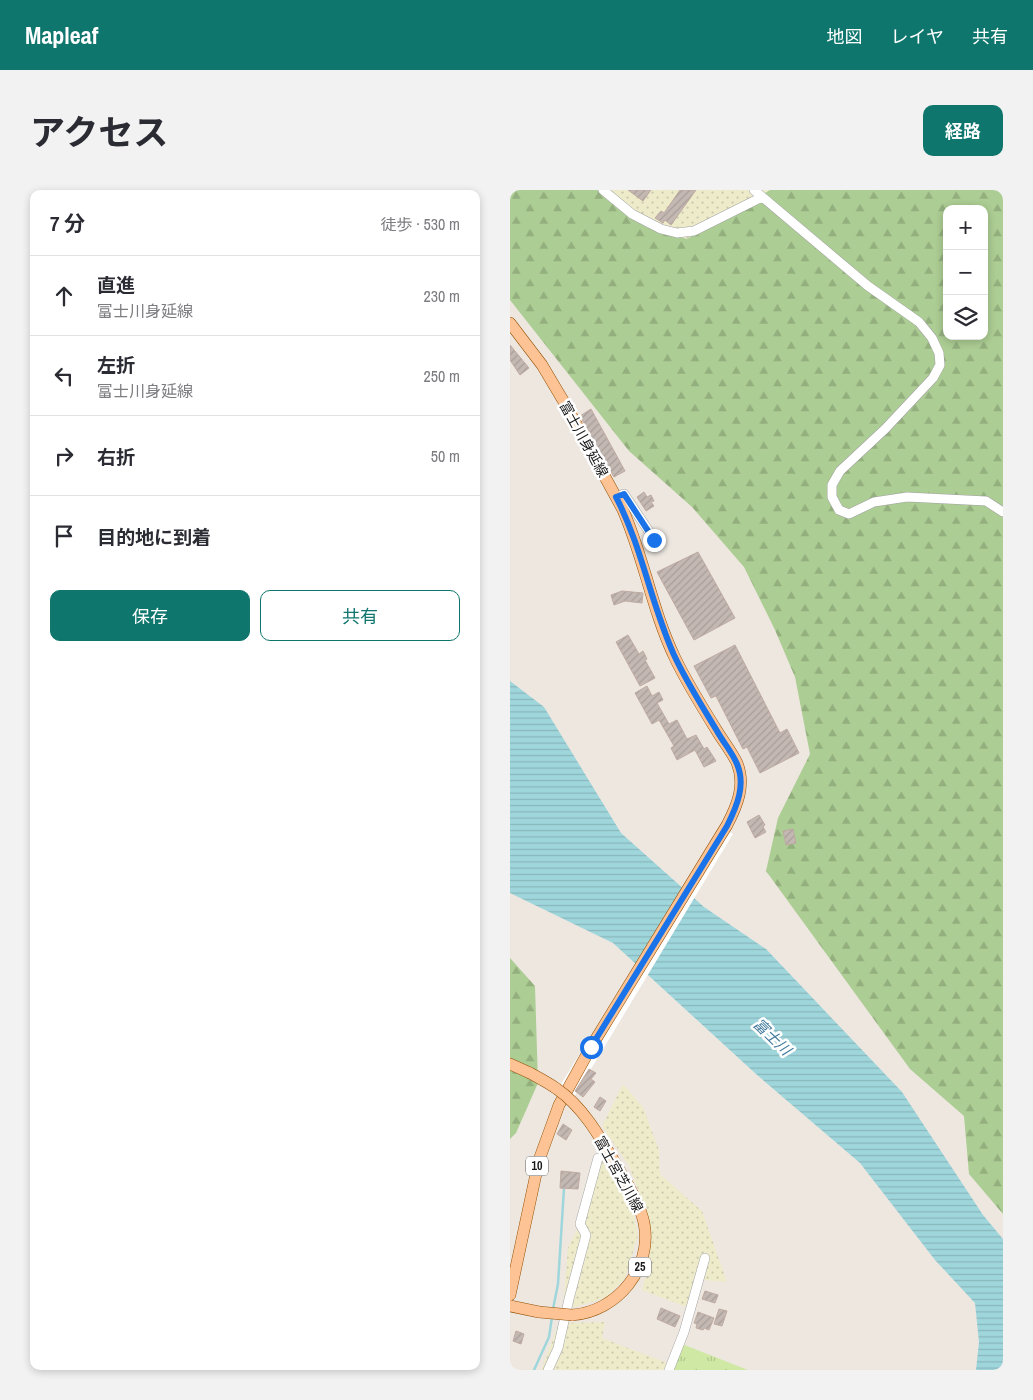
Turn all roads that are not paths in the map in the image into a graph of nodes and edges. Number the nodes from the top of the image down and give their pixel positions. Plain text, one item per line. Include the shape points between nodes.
1 (603, 190) edge
2 (754, 190) edge
3 (762, 197) junction
4 (510, 324) edge
5 (616, 497) junction
6 (1003, 512) edge
7 (654, 540) dead end
8 (510, 1064) edge
9 (598, 1158) dead end
10 (705, 1258) dead end
11 (510, 1295) edge
12 (510, 1306) edge
13 (548, 1370) edge
14 (669, 1370) edge

1 - 3 street via 632,214 661,229 677,233 694,232
2 - 3 street
3 - 6 street via 868,286 919,322 939,353 940,366 932,378 840,471 832,485 832,497 839,510 849,514 874,502 907,497 986,502
4 - 5 main road, 富士川身延線 / 10 via 542,365
5 - 7 street via 624,494
5 - 11 main road, 富士川身延線 / 10 via 675,658 737,764 740,791 727,826 591,1047 559,1105 539,1160
8 - 12 main road, 富士宮芝川線 / 25, bridge via 558,1089 591,1124 636,1200 644,1223 645,1246 633,1279 621,1293 591,1312 572,1315
9 - 13 street via 580,1224 586,1235 558,1348
10 - 14 street via 684,1332

